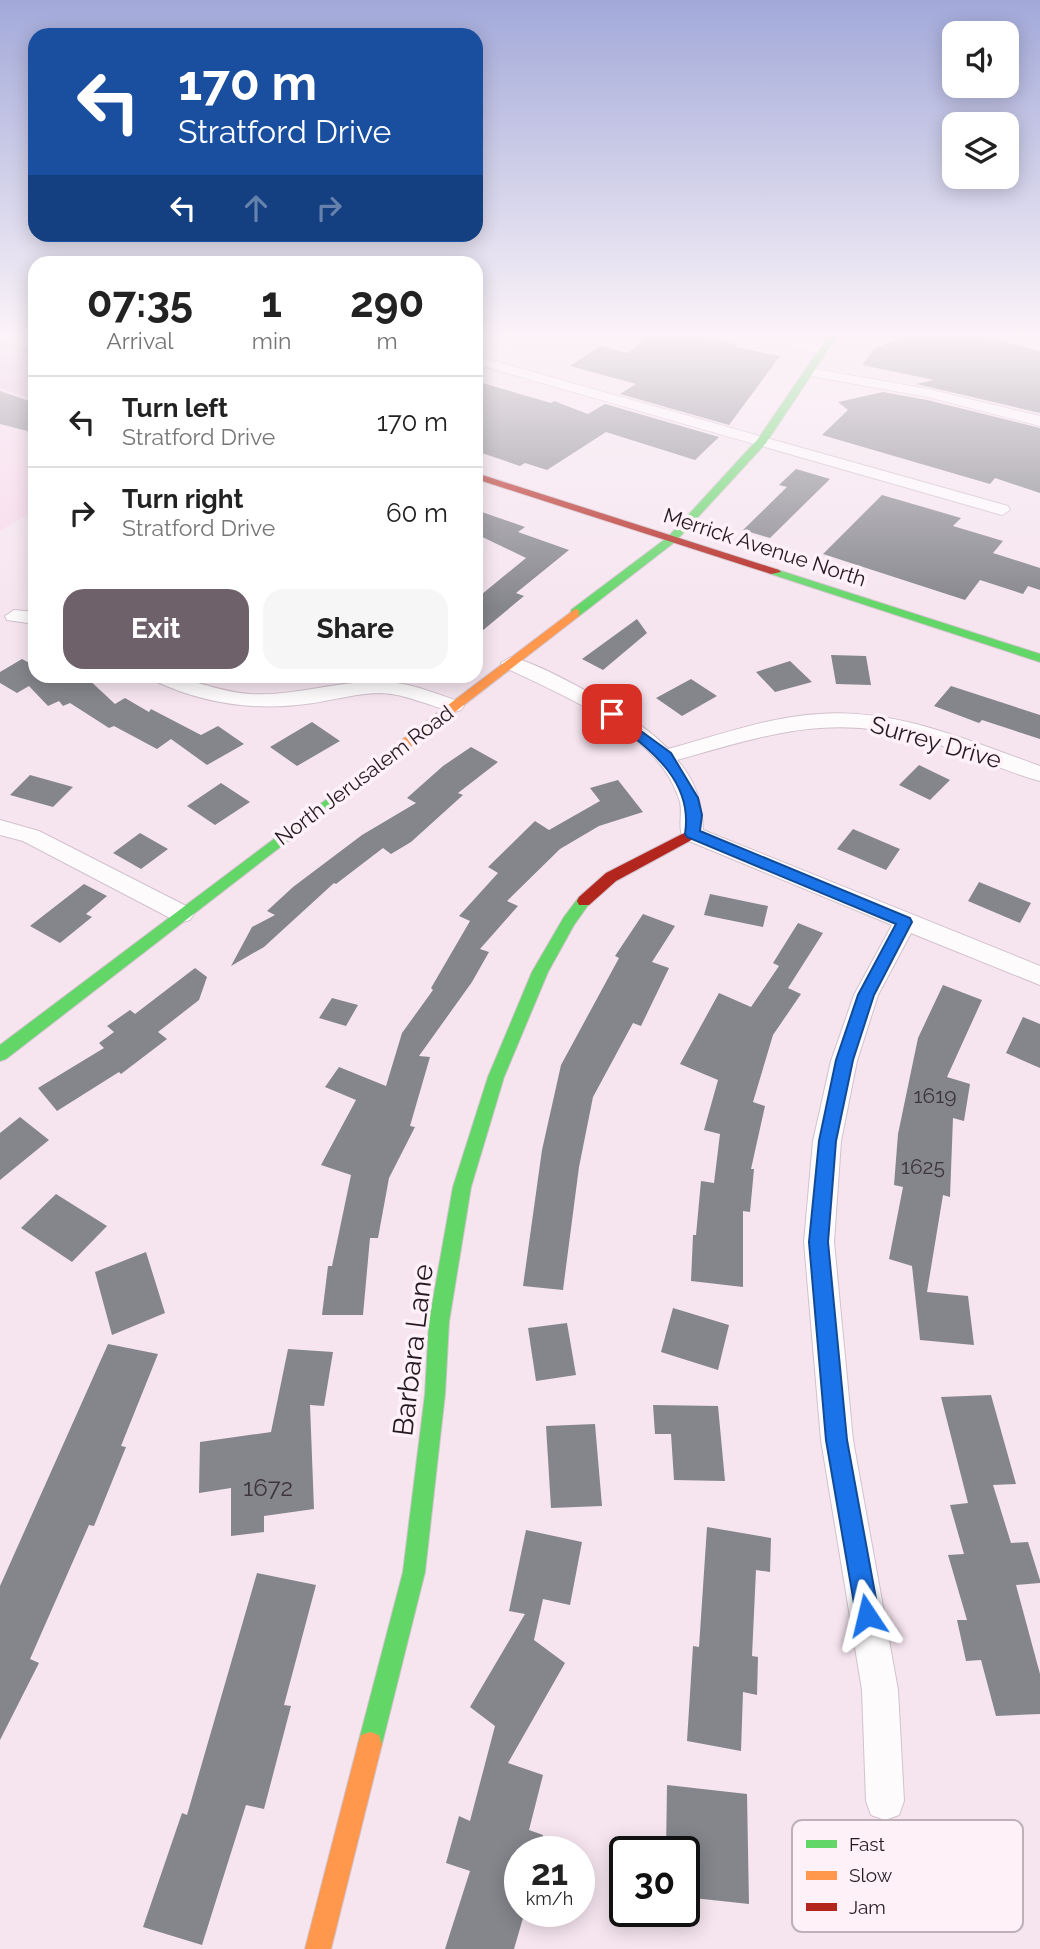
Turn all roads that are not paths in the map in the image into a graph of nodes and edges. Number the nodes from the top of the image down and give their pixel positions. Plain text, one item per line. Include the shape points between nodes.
1 (709, 426) edge
2 (772, 426) edge
3 (762, 441) junction
4 (483, 478) edge
5 (1002, 510) dead end
6 (672, 539) junction
7 (14, 616) dead end
8 (28, 617) edge
9 (1040, 658) edge
10 (511, 663) junction
11 (177, 683) edge
12 (454, 706) junction
13 (667, 756) junction
14 (1040, 774) edge
15 (0, 827) edge
16 (692, 834) junction
17 (182, 914) junction
18 (905, 922) junction
19 (1040, 976) edge
20 (0, 1054) edge
21 (885, 1801) dead end
22 (318, 1949) edge

1 - 3 street
2 - 3 main road, North Jerusalem Road
3 - 5 street
3 - 6 main road, North Jerusalem Road
4 - 6 main road, Merrick Avenue North
6 - 9 main road, Merrick Avenue North
6 - 10 main road, North Jerusalem Road
7 - 8 street
10 - 12 main road, North Jerusalem Road
10 - 13 street via 612,714
11 - 12 street via 237,699 268,701 391,688
12 - 17 main road, North Jerusalem Road
13 - 14 street, Surrey Drive via 780,727 855,719 896,725
13 - 16 street via 691,798 695,815
15 - 17 street via 31,835
16 - 18 street
16 - 22 main road, Barbara Lane via 611,877 590,894 540,972 496,1077 462,1187 439,1322 414,1572
17 - 20 main road, North Jerusalem Road
18 - 19 street
18 - 21 street via 866,995 844,1060 827,1141 819,1242 837,1440 880,1690

